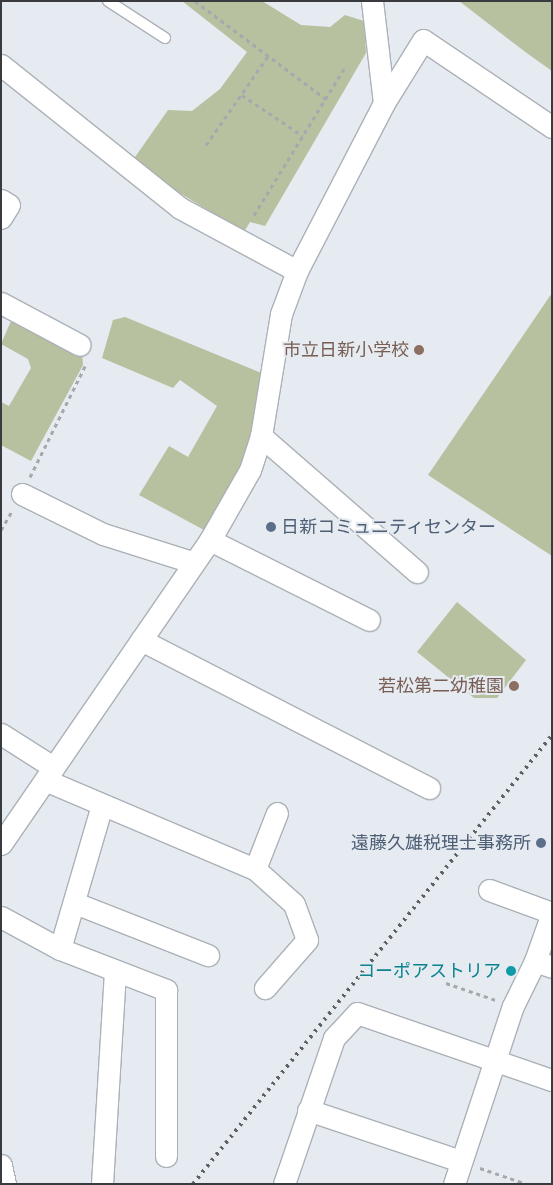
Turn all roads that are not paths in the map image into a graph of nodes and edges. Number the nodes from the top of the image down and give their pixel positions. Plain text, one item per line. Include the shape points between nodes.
1 (108, 1) edge
2 (372, 1) edge
3 (165, 38) dead end
4 (1, 65) edge
5 (384, 103) junction
6 (552, 127) edge
7 (1, 200) edge
8 (1, 218) edge
9 (297, 271) junction
10 (1, 303) edge
11 (80, 345) road end
12 (262, 436) junction
13 (22, 494) road end
14 (210, 540) junction
15 (192, 562) junction
16 (417, 572) dead end
17 (369, 620) dead end
18 (141, 640) junction
19 (1, 734) edge
20 (49, 774) junction
21 (429, 788) dead end
22 (102, 805) junction
23 (276, 813) dead end
24 (1, 844) edge
25 (255, 870) junction
26 (490, 890) dead end
27 (75, 903) junction
28 (1, 917) edge
29 (60, 949) junction
30 (208, 955) dead end
31 (543, 964) edge
32 (115, 970) junction
33 (266, 988) dead end
34 (494, 1060) junction
35 (552, 1080) edge
36 (308, 1110) junction
37 (166, 1156) dead end
38 (460, 1162) junction
39 (1, 1165) edge
40 (5, 1184) edge
41 (102, 1184) edge
42 (284, 1184) edge
43 (454, 1184) edge

1 - 3 lane
2 - 5 street
4 - 9 street via 180,208
5 - 6 street via 423,40
5 - 9 street
7 - 8 street via 9,205
9 - 12 street via 275,337
10 - 11 street
12 - 14 street via 250,470
12 - 16 street
13 - 15 street via 103,534
14 - 15 street
14 - 17 street
15 - 18 street
18 - 20 street
18 - 21 street
19 - 20 street
20 - 22 street
20 - 24 street
22 - 25 street
22 - 27 street
23 - 25 street
25 - 33 street via 294,904 307,940
26 - 31 street via 552,913
27 - 29 street
27 - 30 street
28 - 29 street
29 - 32 street
31 - 34 street via 513,1006
32 - 37 street via 166,990
32 - 41 street
34 - 35 street
34 - 36 street via 357,1012 334,1038
34 - 38 street
36 - 38 street
36 - 42 street
38 - 43 street
39 - 40 street

